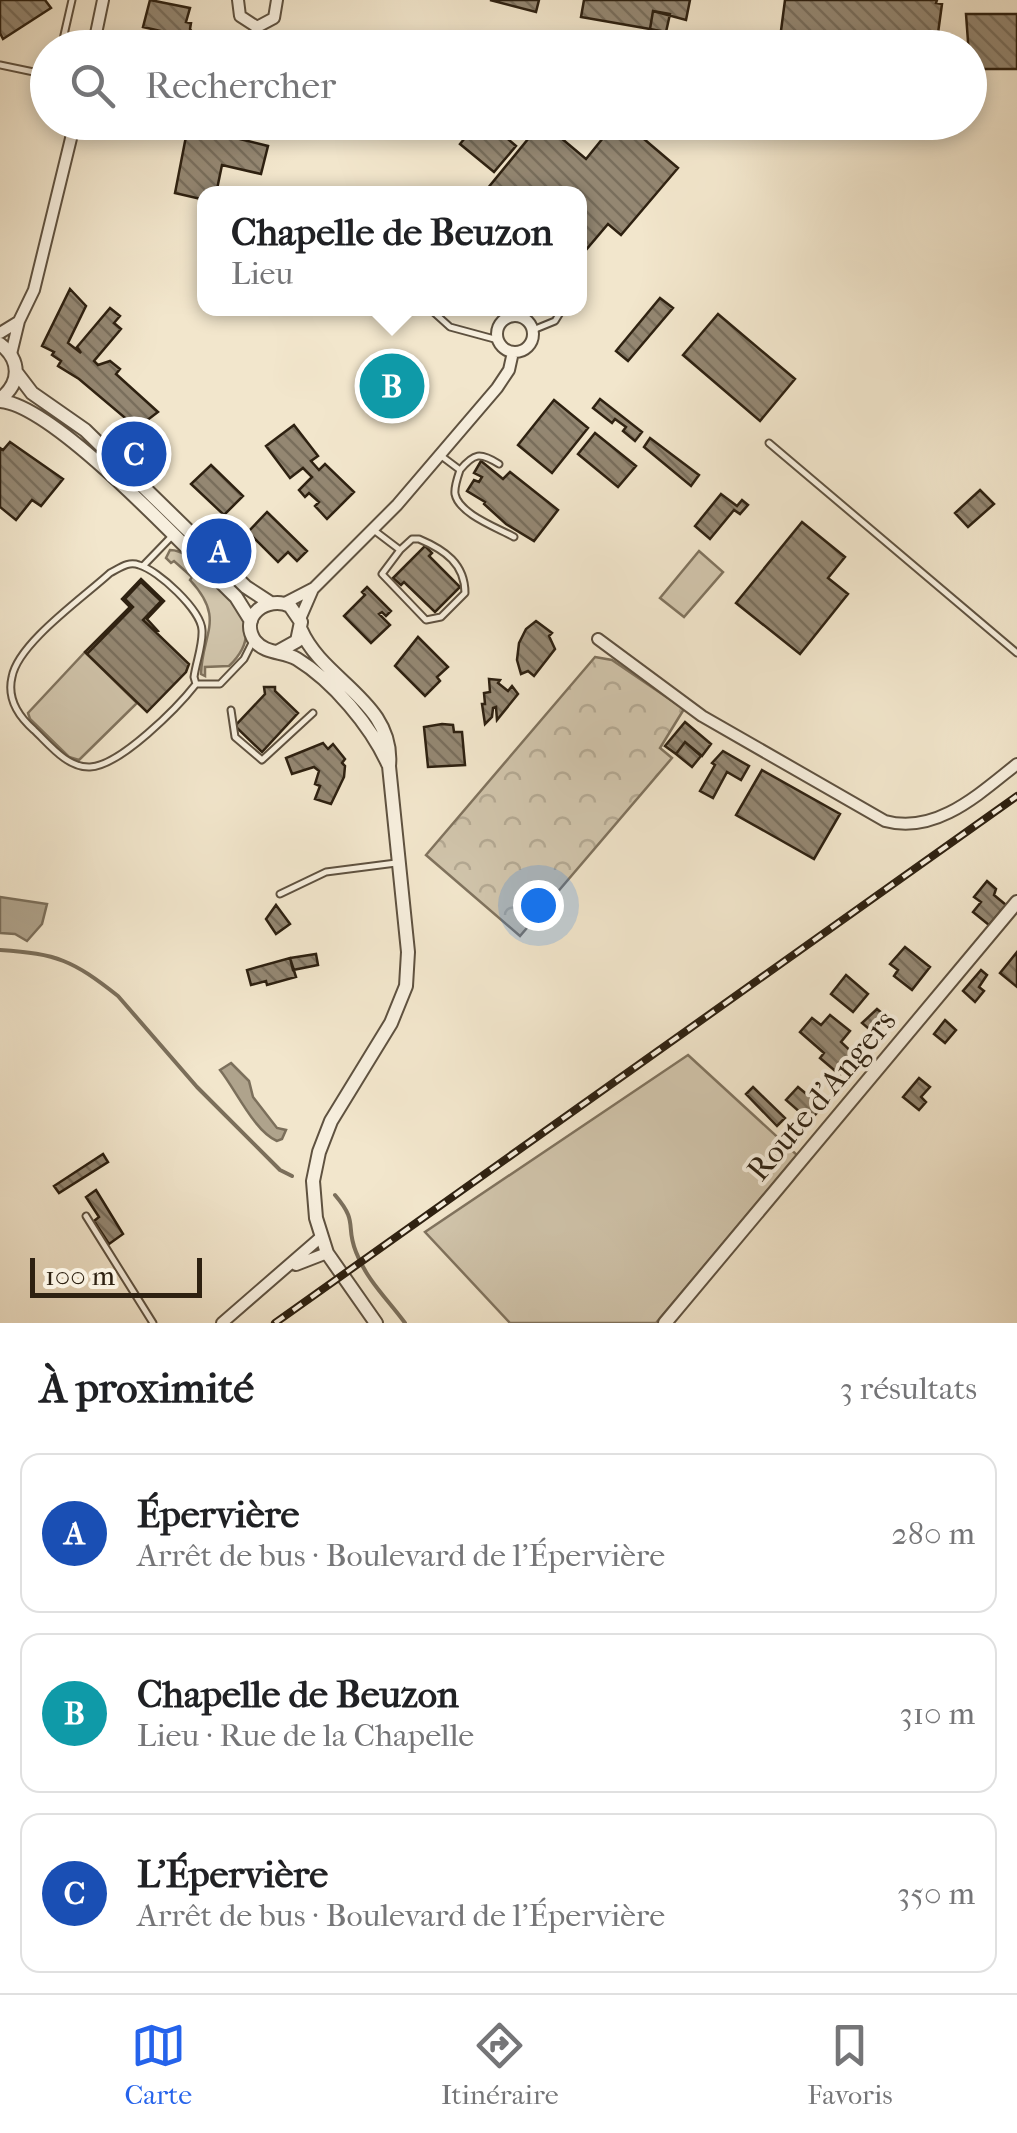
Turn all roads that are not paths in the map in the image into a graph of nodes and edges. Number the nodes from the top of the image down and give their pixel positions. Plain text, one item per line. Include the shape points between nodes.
1 (72, 0) edge
2 (104, 0) edge
3 (238, 0) edge
4 (277, 0) edge
5 (256, 27) junction
6 (65, 30) edge
7 (97, 30) edge
8 (256, 30) edge
9 (0, 65) edge
10 (30, 71) edge
11 (70, 140) edge
12 (437, 316) edge
13 (558, 316) edge
14 (19, 321) junction
15 (533, 330) junction
16 (0, 333) edge
17 (498, 340) junction
18 (6, 349) edge
19 (513, 352) junction
20 (16, 372) junction
21 (0, 400) edge
22 (769, 443) dead end
23 (440, 455) junction
24 (499, 464) dead end
25 (460, 470) junction
26 (372, 530) junction
27 (172, 536) junction
28 (514, 537) dead end
29 (400, 550) junction
30 (143, 566) junction
31 (314, 588) junction
32 (269, 602) junction
33 (286, 603) junction
34 (252, 621) junction
35 (301, 625) junction
36 (254, 638) junction
37 (598, 639) dead end
38 (273, 651) junction
39 (1017, 653) edge
40 (244, 659) junction
41 (196, 684) junction
42 (230, 710) dead end
43 (312, 713) dead end
44 (1017, 764) edge
45 (389, 766) junction
46 (399, 863) junction
47 (280, 894) dead end
48 (1017, 902) edge
49 (1011, 921) edge
50 (86, 1216) dead end
51 (320, 1238) junction
52 (327, 1253) junction
53 (282, 1272) junction
54 (153, 1323) edge
55 (222, 1323) edge
56 (376, 1323) edge
57 (666, 1323) edge

1 - 6 lane
2 - 7 street
3 - 5 street via 240,16
4 - 5 street via 274,18
5 - 8 street
9 - 10 lane
11 - 14 street via 34,290
12 - 17 lane via 450,328
13 - 15 lane
14 - 16 street
14 - 18 street
15 - 17 street via 525,318 510,316 499,325
15 - 19 street via 529,346
17 - 19 street
18 - 20 street
19 - 23 street via 507,374
20 - 21 street
20 - 32 street via 246,588
21 - 27 street via 24,406 64,434
22 - 39 lane
23 - 25 lane
23 - 26 street
24 - 25 lane via 474,455
25 - 28 lane via 459,501
26 - 29 lane
26 - 31 street
27 - 30 lane
27 - 34 street
29 - 29 lane via 382,574 426,620 441,617 465,593 463,571 419,539
30 - 41 lane via 197,614 202,629
30 - 41 lane via 126,564 110,573 24,651 12,675 11,701 68,761 90,767 144,736
31 - 33 street
31 - 35 street
32 - 33 street
32 - 34 street
33 - 35 street
34 - 36 street
35 - 38 street via 294,644
35 - 45 street via 311,648 378,719
36 - 38 street
36 - 40 lane
37 - 44 street via 702,716 885,821 934,820
38 - 40 lane
38 - 45 street via 308,667 352,709
40 - 41 lane via 220,684
42 - 43 lane via 235,737 262,760
45 - 46 street
46 - 47 lane via 326,872
46 - 51 street via 406,986 319,1152 312,1202
48 - 49 street, Route d'Angers
49 - 57 street, Route d'Angers
50 - 54 lane
51 - 52 street
51 - 53 street
52 - 53 street
52 - 56 street
53 - 55 street

